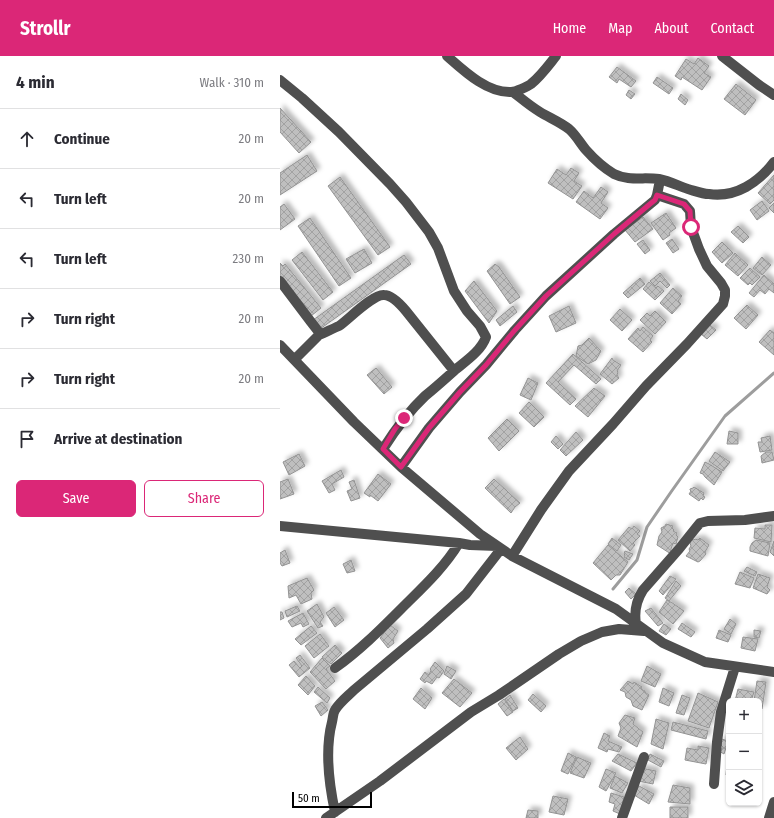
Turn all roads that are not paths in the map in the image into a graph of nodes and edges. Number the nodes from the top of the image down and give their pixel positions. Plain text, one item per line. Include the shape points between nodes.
1 (447, 56) edge
2 (556, 56) edge
3 (722, 56) edge
4 (280, 80) edge
5 (512, 92) junction
6 (774, 95) edge
7 (774, 162) edge
8 (660, 180) junction
9 (657, 195) junction
10 (280, 281) edge
11 (319, 335) junction
12 (280, 345) edge
13 (295, 360) junction
14 (454, 372) junction
15 (383, 449) junction
16 (401, 467) junction
17 (774, 516) edge
18 (280, 526) edge
19 (459, 542) junction
20 (499, 548) junction
21 (512, 556) junction
22 (636, 624) junction
23 (663, 643) junction
24 (735, 667) junction
25 (335, 668) dead end
26 (774, 672) edge
27 (644, 757) dead end
28 (714, 784) dead end
29 (774, 802) edge
30 (335, 812) junction
31 (326, 818) edge
32 (622, 818) edge
33 (769, 818) edge

1 - 5 street via 484,84 499,91
2 - 5 street via 530,84
3 - 6 street
4 - 14 street via 344,137 390,184 429,232 438,248 454,291 486,337 477,351
5 - 8 street via 570,130 596,161 614,174 624,178
7 - 8 street via 757,181 741,190 726,194 709,194
8 - 9 street
9 - 16 street via 655,200 546,296 429,428
9 - 21 street via 684,204 690,211 691,227 700,253 725,290 723,304 568,471
10 - 11 street
11 - 13 street
11 - 14 street via 348,319 376,296 385,295 398,301
12 - 13 street
13 - 15 street
14 - 15 street via 415,406 395,429
15 - 16 street
16 - 20 street
17 - 22 street via 700,523 638,597
18 - 19 street
19 - 20 street
19 - 25 street via 443,566 426,584 372,637
20 - 21 street
20 - 30 street via 466,594 354,690 334,711 330,727 329,755
21 - 22 street via 616,609
22 - 23 street
23 - 24 street via 705,662
23 - 30 street via 644,631 619,629 602,632 581,641 471,712
24 - 26 street
24 - 28 street via 721,712
27 - 32 street
29 - 33 street
30 - 31 street

